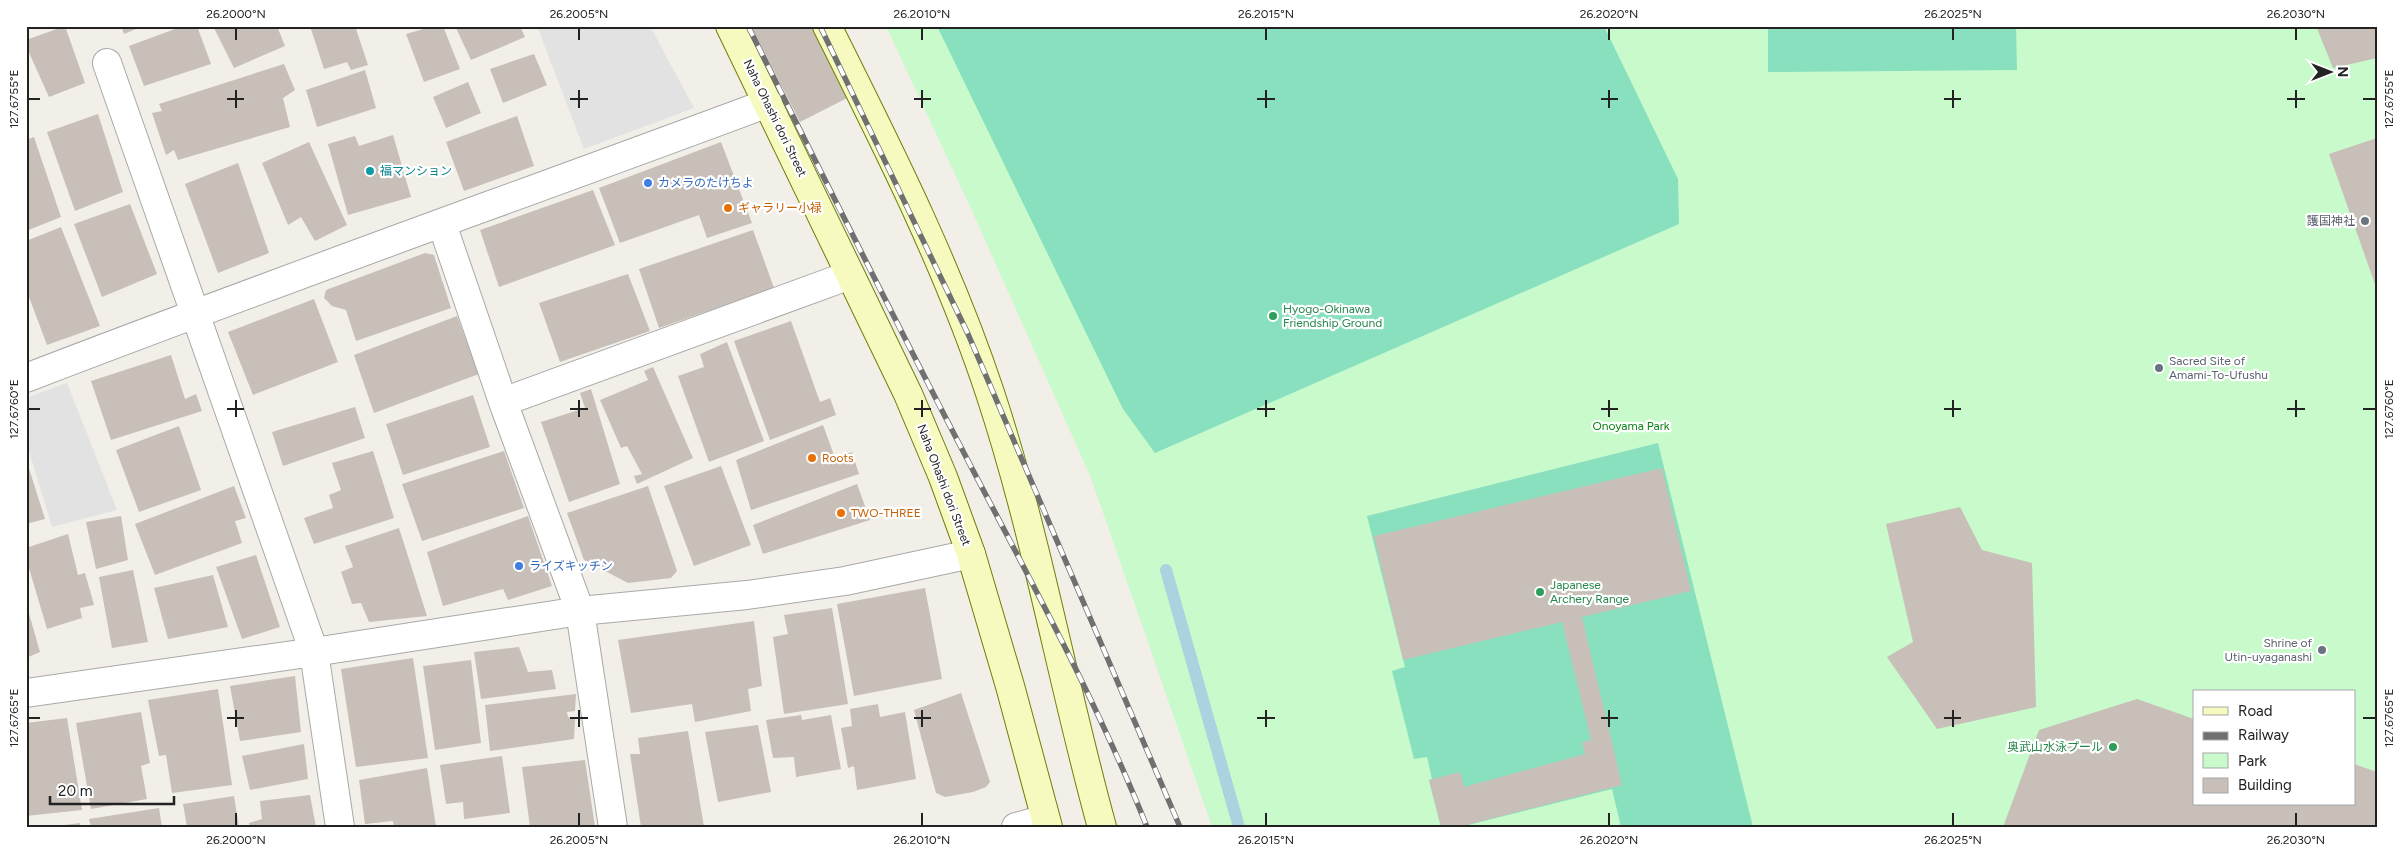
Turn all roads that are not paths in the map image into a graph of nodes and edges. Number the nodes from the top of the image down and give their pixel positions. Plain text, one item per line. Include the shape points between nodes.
1 (730, 26) edge
2 (828, 26) edge
3 (107, 63) dead end
4 (768, 103) junction
5 (442, 224) junction
6 (850, 276) junction
7 (194, 313) junction
8 (26, 378) edge
9 (504, 402) junction
10 (971, 554) junction
11 (580, 611) junction
12 (314, 652) junction
13 (26, 693) edge
14 (1046, 823) edge
15 (340, 827) edge
16 (614, 827) edge
17 (1016, 827) edge
18 (1102, 827) edge

1 - 4 main road, Naha Ohashi dori Street
2 - 18 main road via 920,218 990,393 1032,538
3 - 7 street
4 - 5 street
4 - 6 main road, Naha Ohashi dori Street
5 - 7 street
5 - 9 street
6 - 9 street
6 - 10 main road, Naha Ohashi dori Street via 908,394
7 - 8 street
7 - 12 street
9 - 11 street
10 - 11 street via 845,581
10 - 14 main road, Naha Ohashi dori Street
11 - 12 street
11 - 16 street
12 - 13 street
12 - 15 street
14 - 17 street

